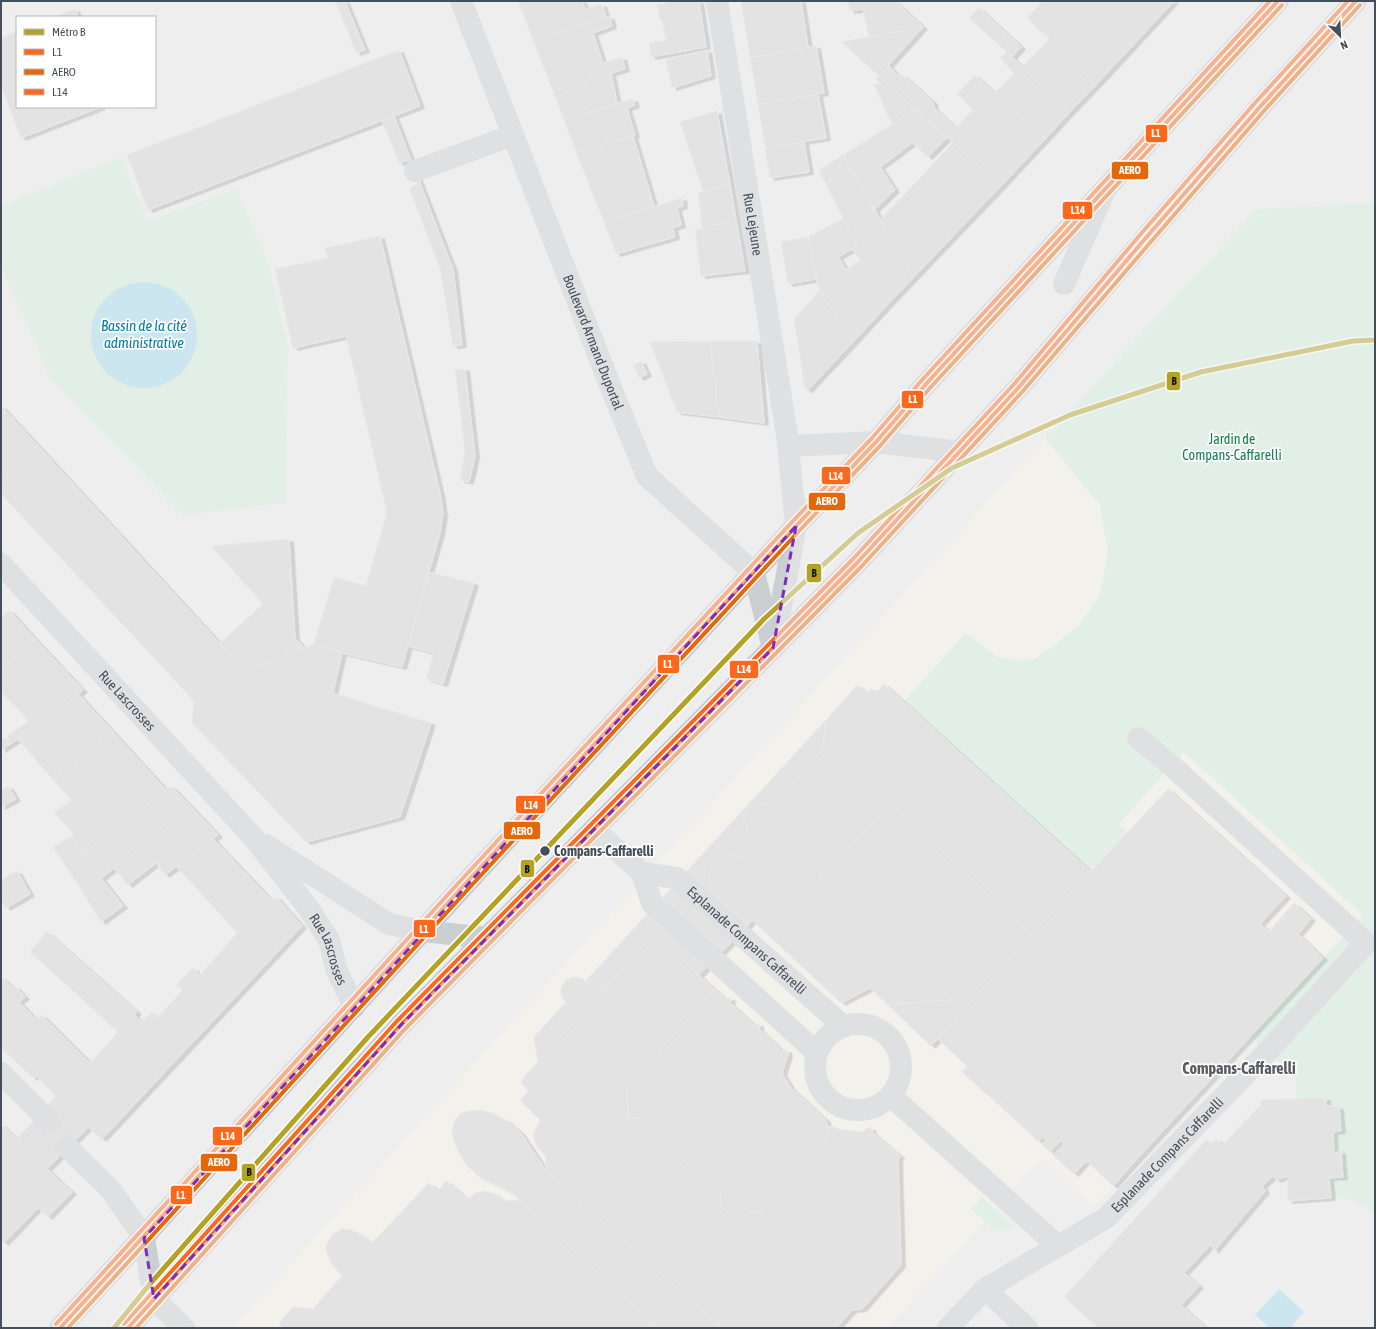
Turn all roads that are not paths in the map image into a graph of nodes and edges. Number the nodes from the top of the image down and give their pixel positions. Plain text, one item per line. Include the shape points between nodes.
1 (461, 1) edge
2 (717, 1) edge
3 (1278, 1) edge
4 (1356, 1) edge
5 (513, 135) junction
6 (415, 171) dead end
7 (1106, 187) junction
8 (1064, 284) dead end
9 (876, 442) junction
10 (788, 446) junction
11 (959, 452) junction
12 (796, 526) junction
13 (1, 564) edge
14 (754, 573) junction
15 (773, 648) junction
16 (1138, 738) dead end
17 (594, 830) junction
18 (253, 837) junction
19 (642, 874) junction
20 (423, 931) junction
21 (487, 938) junction
22 (354, 1007) junction
23 (843, 1026) junction
24 (816, 1052) junction
25 (1, 1073) edge
26 (891, 1096) junction
27 (41, 1113) tunnel mouth
28 (68, 1148) tunnel mouth
29 (144, 1238) junction
30 (1058, 1246) junction
31 (985, 1289) junction
32 (154, 1299) junction
33 (60, 1328) edge
34 (128, 1328) edge
35 (184, 1328) edge
36 (948, 1328) edge
37 (1027, 1328) edge

1 - 5 street, Boulevard Armand Duportal
2 - 10 street, Rue Lejeune
3 - 7 main road
4 - 11 main road via 1263,103 1019,387
5 - 6 street
5 - 14 street, Boulevard Armand Duportal via 647,476
7 - 8 street
7 - 9 main road
9 - 10 street
9 - 11 street
9 - 12 main road
10 - 12 street, Rue Lejeune
11 - 15 main road via 856,564
12 - 14 main road
12 - 15 street, Rue Lejeune
13 - 18 street, Rue Lascrosses
14 - 15 street
14 - 20 main road
15 - 17 main road
16 - 30 street, Esplanade Compans Caffarelli via 1172,766 1366,944 1267,1052 1106,1218
17 - 19 street
17 - 21 main road
18 - 20 street, Rue Lascrosses via 390,924
18 - 22 street, Rue Lascrosses via 309,909 329,940 337,971
19 - 23 street, Esplanade Compans Caffarelli via 676,878
19 - 24 street via 652,903
20 - 21 street, Rue Lascrosses
20 - 22 main road
21 - 32 main road via 401,1025
22 - 29 main road
23 - 24 street via 827,1036
23 - 26 street via 862,1023 880,1029 894,1042 902,1060 900,1079
24 - 26 street via 816,1082 824,1095 835,1105 850,1110 865,1110 879,1106
25 - 27 street
26 - 30 street
28 - 29 street via 111,1190
29 - 32 street
29 - 33 main road
30 - 31 street, Esplanade Compans Caffarelli
31 - 36 street, Esplanade Compans Caffarelli
31 - 37 street
32 - 34 main road
32 - 35 street

